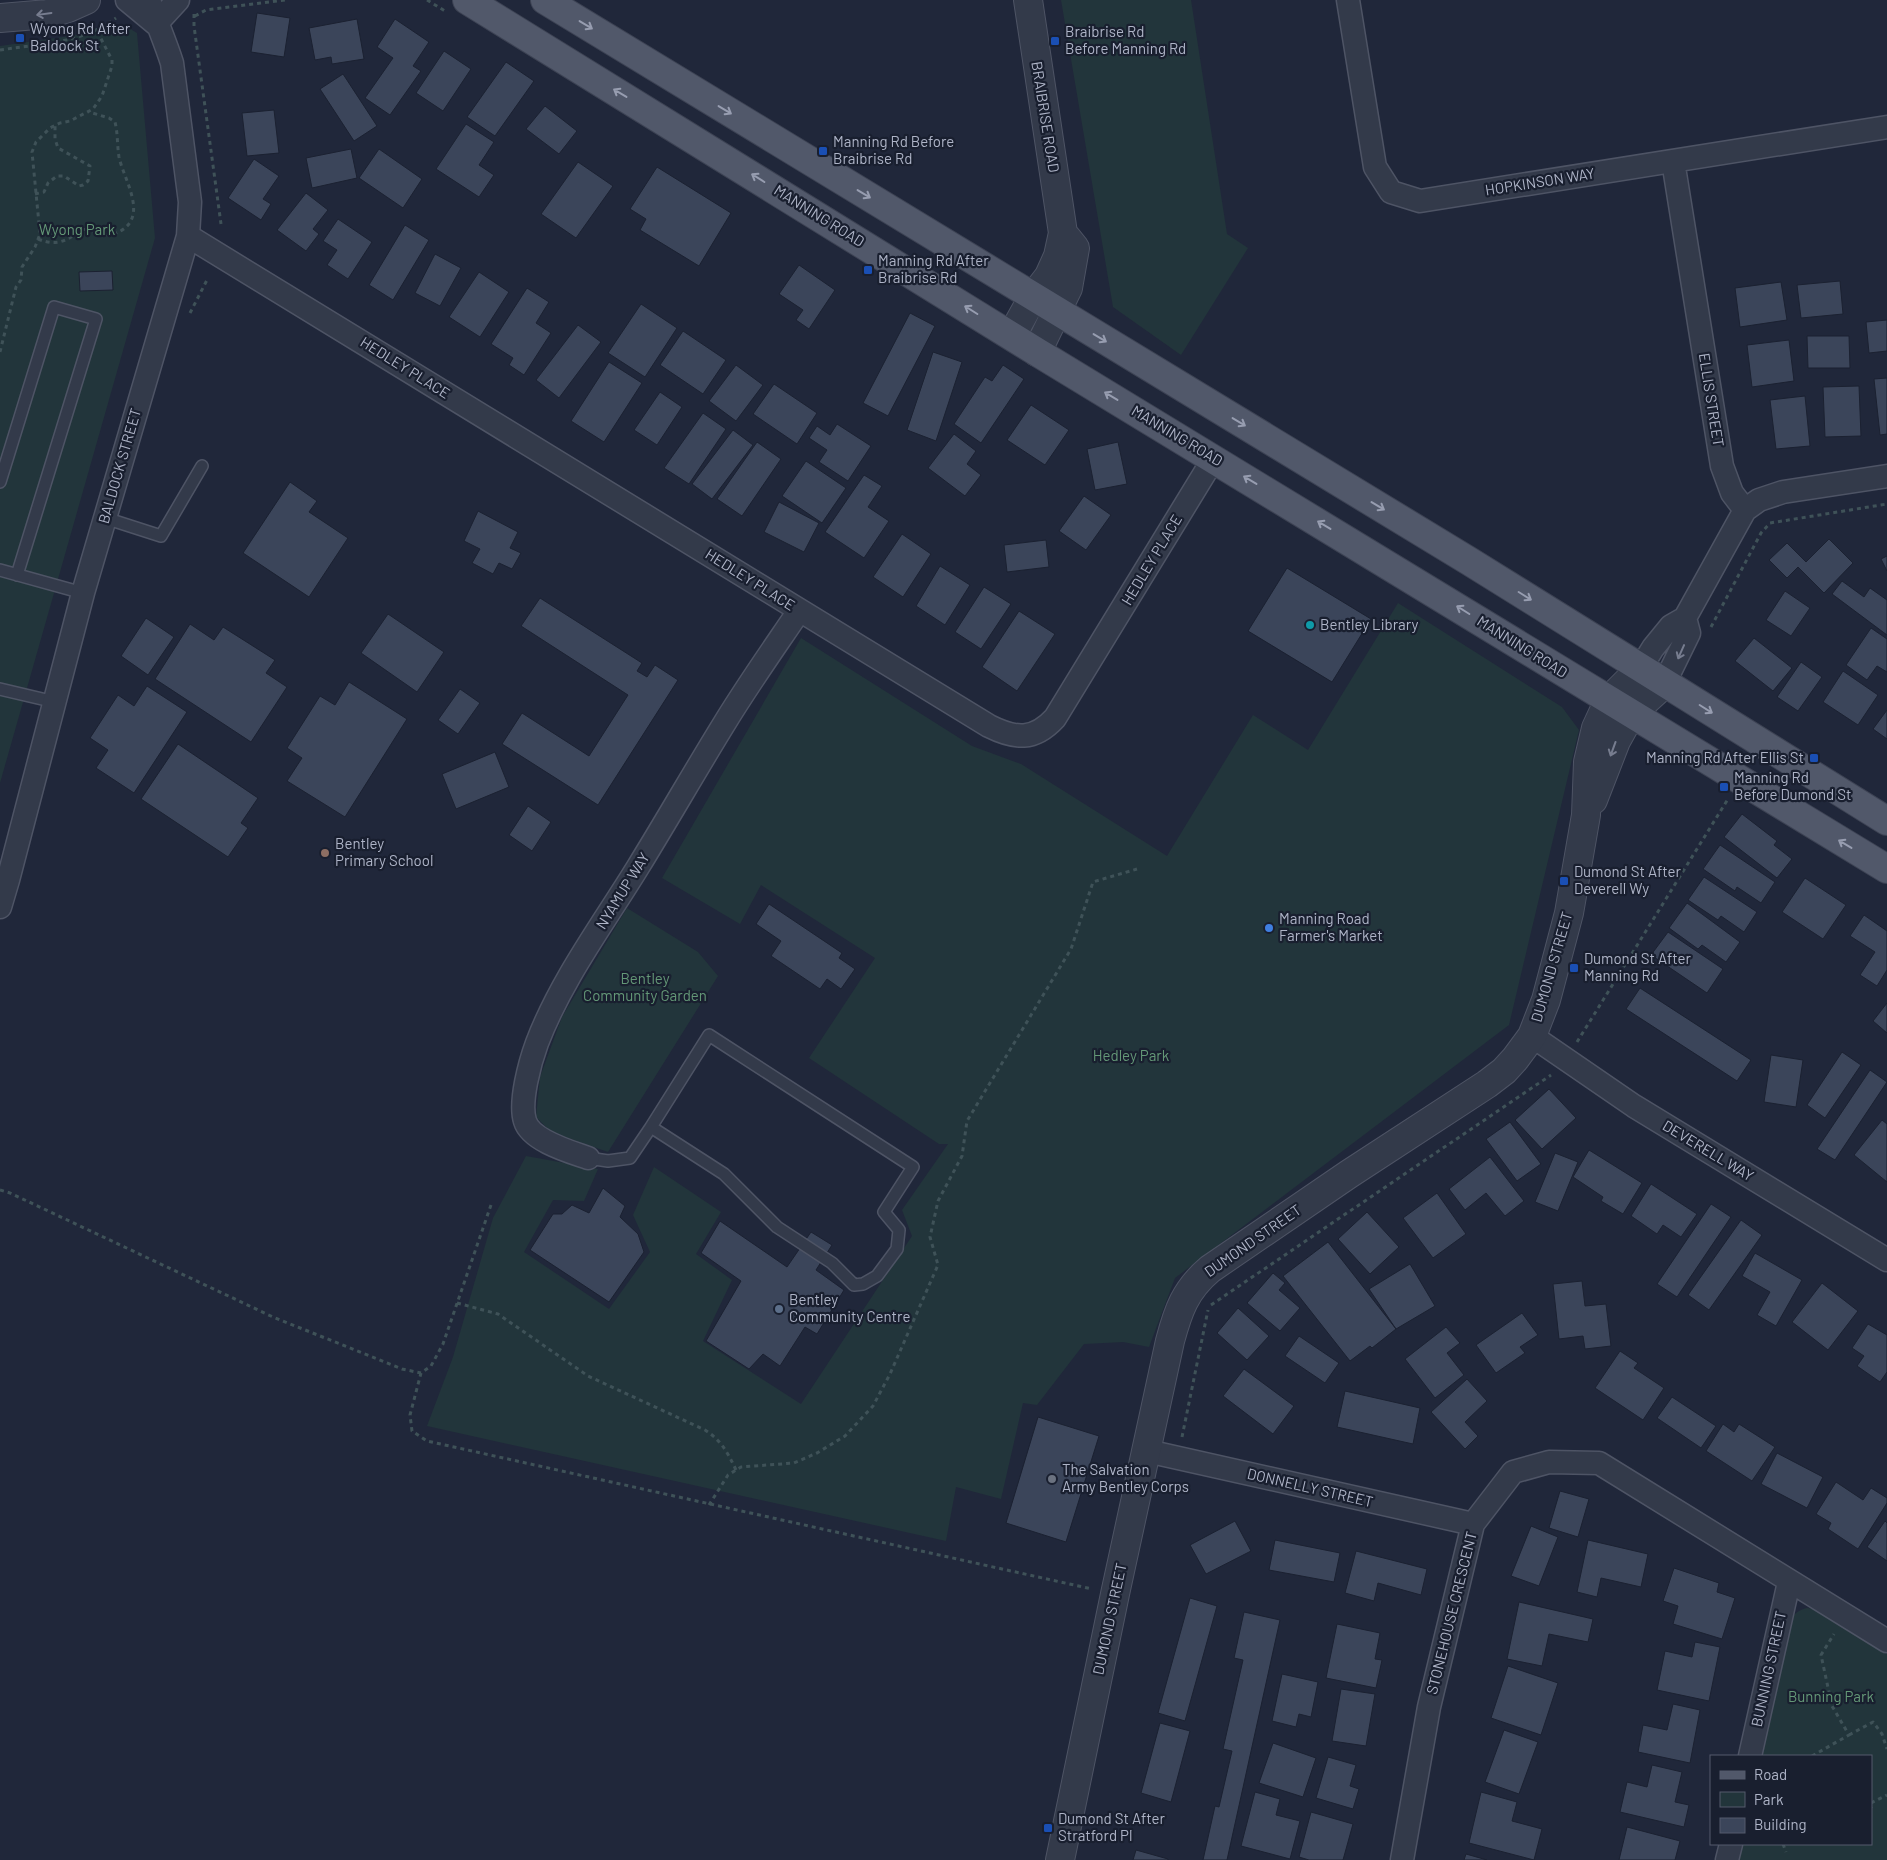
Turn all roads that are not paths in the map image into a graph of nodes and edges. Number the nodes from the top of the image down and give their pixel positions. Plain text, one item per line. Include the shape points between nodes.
1 (20, 0) edge
2 (86, 0) edge
3 (468, 0) edge
4 (545, 0) edge
5 (1028, 0) edge
6 (1348, 0) edge
7 (135, 1) edge
8 (184, 5) edge
9 (0, 10) edge
10 (0, 18) edge
11 (156, 24) junction
12 (1887, 127) edge
13 (1673, 161) junction
14 (1063, 233) junction
15 (188, 236) junction
16 (1033, 296) junction
17 (1058, 312) junction
18 (1012, 335) junction
19 (1037, 352) junction
20 (1214, 458) junction
21 (202, 466) dead end
22 (1887, 476) edge
23 (0, 482) edge
24 (1745, 510) junction
25 (105, 518) junction
26 (0, 570) edge
27 (17, 575) junction
28 (83, 593) junction
29 (799, 611) junction
30 (1685, 618) junction
31 (1640, 669) junction
32 (1664, 684) junction
33 (0, 689) edge
34 (1609, 700) junction
35 (54, 702) junction
36 (1632, 714) junction
37 (1586, 815) junction
38 (1887, 821) edge
39 (1887, 869) edge
40 (4, 879) edge
41 (0, 907) edge
42 (1532, 1036) junction
43 (651, 1126) junction
44 (588, 1158) joint
45 (1887, 1260) edge
46 (1147, 1451) junction
47 (1473, 1524) junction
48 (1789, 1582) junction
49 (1887, 1641) edge
50 (1750, 1755) edge
51 (1731, 1845) edge
52 (1060, 1860) edge
53 (1402, 1860) edge
54 (1728, 1860) edge

1 - 9 street
2 -> 10 street via 48,14
18 -> 3 main road, MANNING ROAD
4 -> 16 main road
5 - 14 street, BRAIBRISE ROAD
6 - 13 street, HOPKINSON WAY via 1375,168 1391,192 1420,200
7 - 11 street, BALDOCK STREET
8 - 11 street
11 - 15 street, BALDOCK STREET via 172,63 190,202
12 - 13 street, HOPKINSON WAY
13 - 24 street, ELLIS STREET via 1722,466 1732,493
14 - 16 street, BRAIBRISE ROAD via 1049,276
14 - 17 street, BRAIBRISE ROAD via 1075,248 1068,288
15 - 25 street, BALDOCK STREET
15 - 29 street, HEDLEY PLACE
16 - 17 main road
16 - 18 street, BRAIBRISE ROAD
17 - 19 street, BRAIBRISE ROAD
17 -> 31 main road via 1469,561
18 - 19 main road, MANNING ROAD
20 -> 19 main road, MANNING ROAD
20 - 29 street, HEDLEY PLACE via 1055,718 1046,729 1037,733 1012,735 988,726
34 -> 20 main road, MANNING ROAD
21 - 25 lane via 161,536
22 - 24 street via 1783,492 1759,500
23 - 27 lane via 54,307 96,319
24 - 30 street
25 - 28 street, BALDOCK STREET
26 - 27 lane
27 - 28 lane
28 - 35 street, BALDOCK STREET
29 - 44 street, NYAMUP WAY via 724,723 566,983 536,1045 523,1103 525,1122 546,1142
30 - 31 street via 1671,626
30 -> 32 street via 1689,633
31 - 32 main road
31 - 34 street, DUMOND STREET
32 - 36 street, DUMOND STREET
32 -> 38 main road
33 - 35 lane
34 - 36 main road, MANNING ROAD
34 - 37 street, DUMOND STREET via 1596,728 1588,762
35 - 40 street, BALDOCK STREET
36 -> 37 street, DUMOND STREET via 1616,741
39 -> 36 main road, MANNING ROAD
37 - 42 street, DUMOND STREET via 1569,913 1546,1000
40 - 41 street, BALDOCK STREET
42 - 45 street, DEVERELL WAY via 1634,1106
42 - 46 street, DUMOND STREET via 1504,1071 1487,1084 1198,1280 1176,1320
43 - 43 lane via 709,1035 913,1167 884,1212 898,1230 897,1249 877,1276 854,1285 832,1263 777,1227 724,1174
43 - 44 lane via 630,1158 608,1161
46 - 47 street, DONNELLY STREET
46 - 52 street, DUMOND STREET
47 - 48 street, STONEHOUSE CRESCENT via 1513,1472 1550,1462 1598,1464
47 - 53 street, STONEHOUSE CRESCENT via 1429,1707
48 - 49 street, STONEHOUSE CRESCENT
48 - 50 street, BUNNING STREET
51 - 54 street

